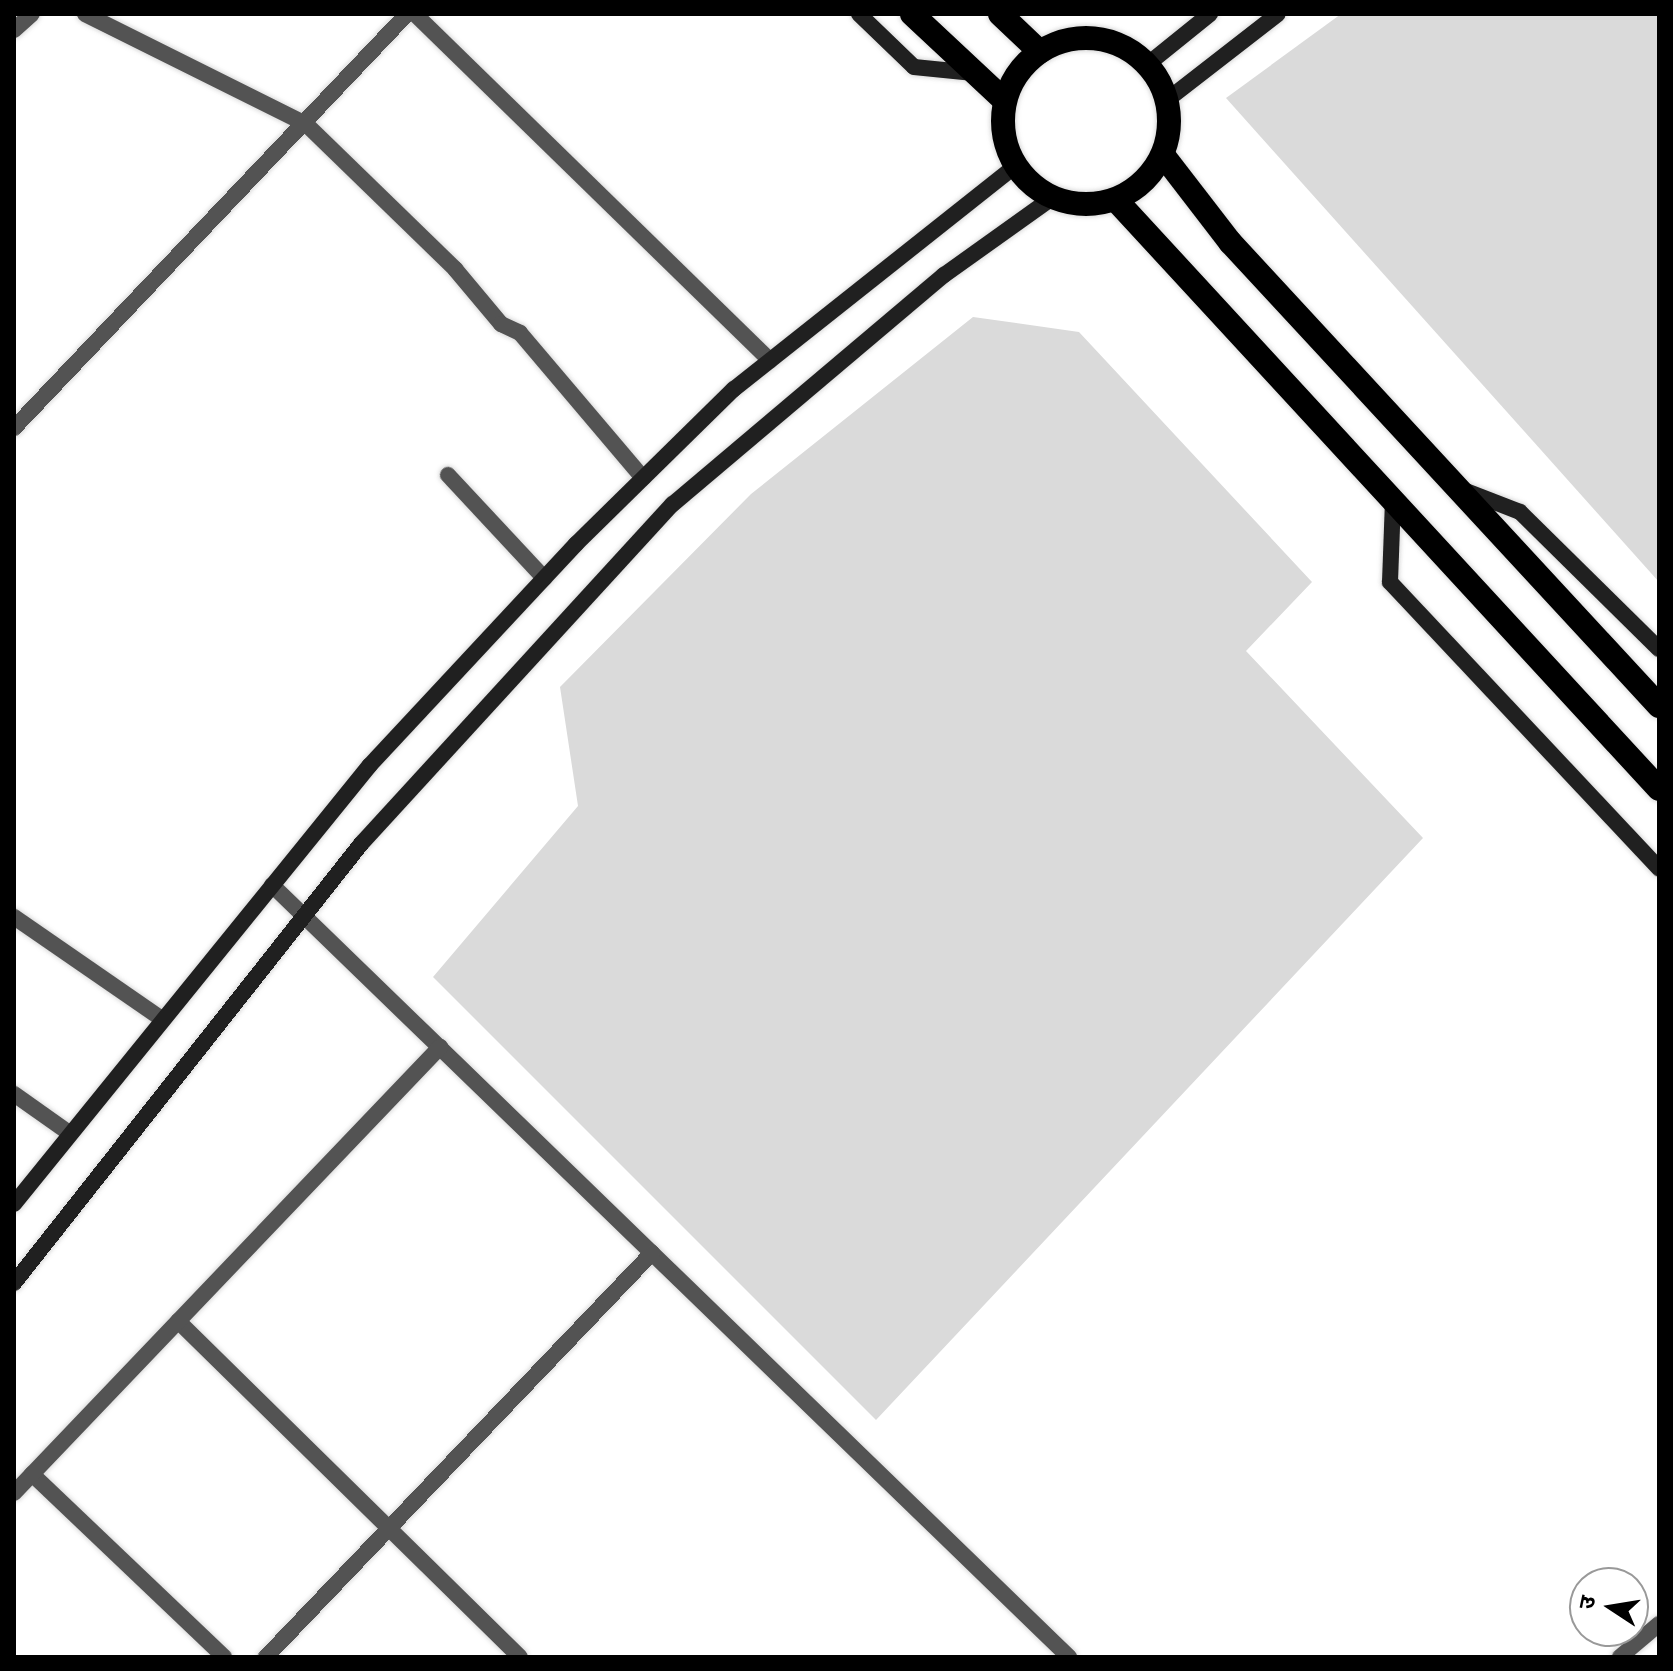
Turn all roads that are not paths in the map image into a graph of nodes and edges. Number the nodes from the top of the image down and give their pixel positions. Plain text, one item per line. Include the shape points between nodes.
1 (32, 14) edge
2 (85, 14) edge
3 (407, 14) edge
4 (415, 14) edge
5 (859, 14) edge
6 (912, 14) edge
7 (1210, 14) edge
8 (1278, 14) edge
9 (1009, 19) edge
10 (14, 30) edge
11 (1040, 52) junction
12 (1148, 64) junction
13 (974, 73) junction
14 (1004, 100) junction
15 (1167, 100) junction
16 (306, 124) junction
17 (1163, 155) junction
18 (1015, 166) junction
19 (1052, 198) junction
20 (1116, 200) junction
21 (770, 360) junction
22 (14, 428) edge
23 (448, 475) dead end
24 (643, 478) junction
25 (1460, 488) junction
26 (1393, 500) junction
27 (544, 578) junction
28 (1659, 649) edge
29 (1659, 706) edge
30 (1659, 789) edge
31 (1659, 868) edge
32 (272, 885) junction
33 (304, 916) junction
34 (14, 917) edge
35 (162, 1019) junction
36 (440, 1047) junction
37 (14, 1094) edge
38 (69, 1133) junction
39 (14, 1204) edge
40 (652, 1253) junction
41 (14, 1283) edge
42 (178, 1321) junction
43 (32, 1474) junction
44 (14, 1493) edge
45 (389, 1528) junction
46 (1659, 1624) edge
47 (224, 1657) edge
48 (266, 1657) edge
49 (520, 1657) edge
50 (1069, 1657) edge
51 (1620, 1657) edge

1 - 10 street
2 - 16 street
3 - 16 street
4 - 21 street
5 - 13 street via 914,67
6 - 13 highway
7 - 12 street
8 - 15 street
9 - 11 highway
11 - 12 highway via 1087,37 1120,44
11 - 14 highway
12 - 15 highway
13 - 14 highway
14 - 18 highway
15 - 17 highway
16 - 22 street
16 - 24 street via 455,269 501,324 520,333
17 - 20 highway via 1142,184
17 - 25 highway via 1230,242
18 - 19 highway
18 - 21 street
19 - 20 highway via 1084,206
19 - 33 street via 944,275 673,504
20 - 26 highway
21 - 24 street
23 - 27 street
24 - 27 street
25 - 28 street via 1520,512
25 - 29 highway
26 - 30 highway
26 - 31 street via 1390,582
27 - 32 street via 370,765
32 - 33 street
32 - 35 street
33 - 36 street
33 - 41 street
34 - 35 street
35 - 38 street
36 - 40 street
36 - 42 street
37 - 38 street
38 - 39 street
40 - 45 street
40 - 50 street
42 - 43 street
42 - 45 street
43 - 44 street
43 - 47 street
45 - 48 street
45 - 49 street
46 - 51 street

